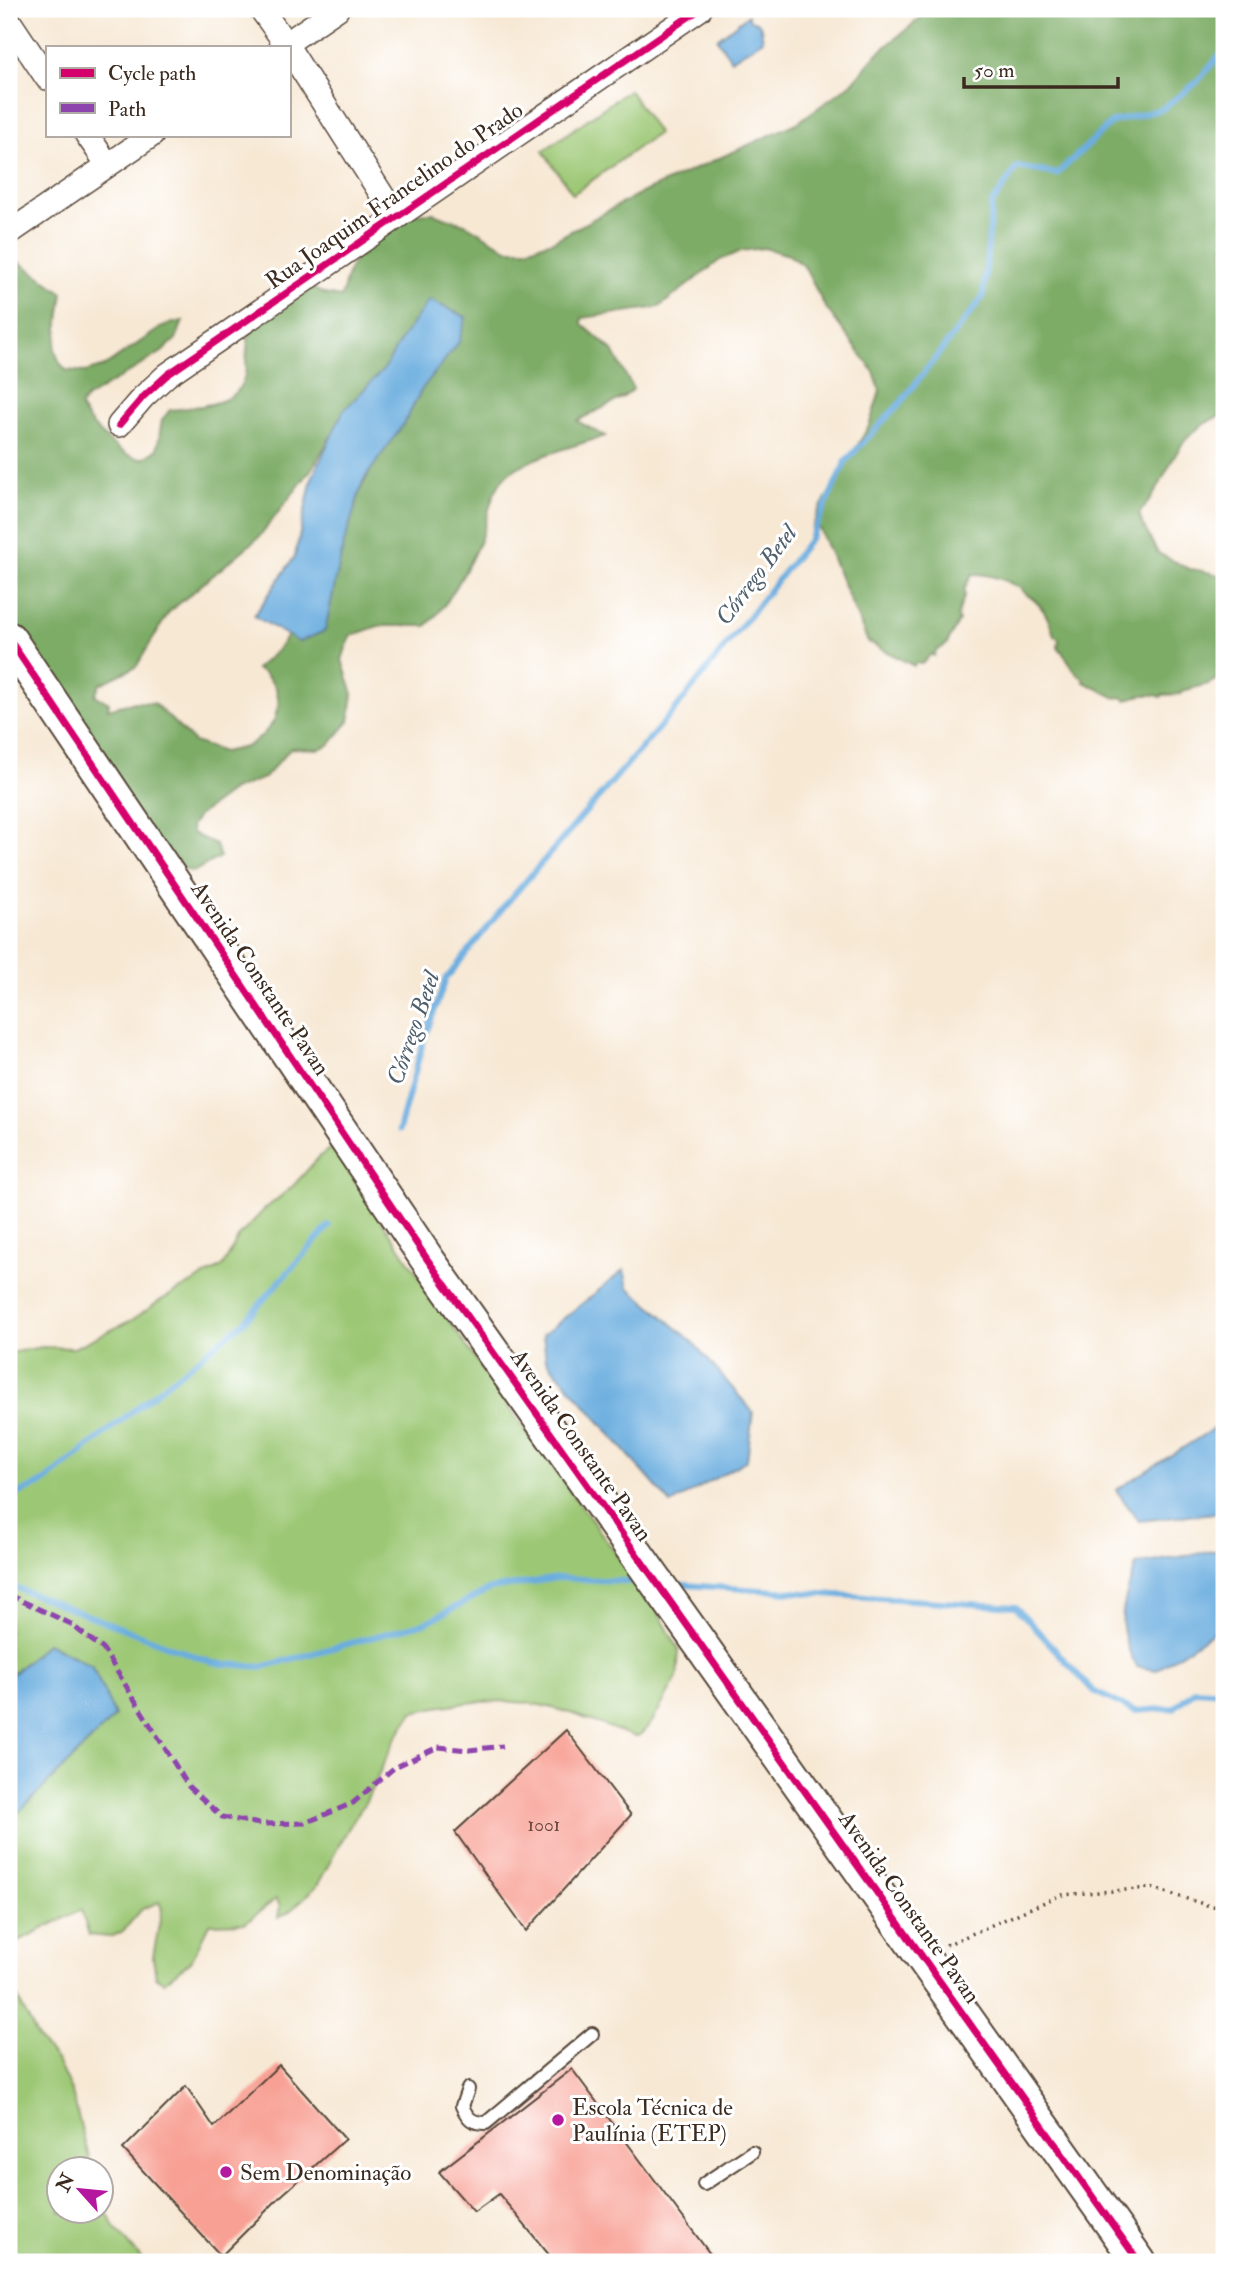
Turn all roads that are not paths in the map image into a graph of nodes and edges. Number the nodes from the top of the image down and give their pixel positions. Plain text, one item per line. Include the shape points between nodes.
1 (261, 9) edge
2 (337, 9) edge
3 (700, 9) edge
4 (9, 22) edge
5 (285, 46) edge
6 (287, 46) edge
7 (290, 53) edge
8 (46, 77) edge
9 (88, 136) edge
10 (151, 136) edge
11 (108, 165) junction
12 (396, 217) junction
13 (9, 233) edge
14 (119, 425) dead end
15 (9, 639) edge
16 (592, 2034) dead end
17 (468, 2089) dead end
18 (752, 2152) dead end
19 (704, 2184) dead end
20 (1139, 2262) edge

1 - 5 street
2 - 6 street
3 - 12 street, Rua Joaquim Francelino do Prado
4 - 8 street
7 - 12 street
9 - 11 street
10 - 11 street
11 - 13 street
12 - 14 street, Rua Joaquim Francelino do Prado via 167,375
15 - 20 street, Avenida Constante Pavan via 427,1259
16 - 17 lane via 486,2123 467,2117 462,2106
18 - 19 lane

